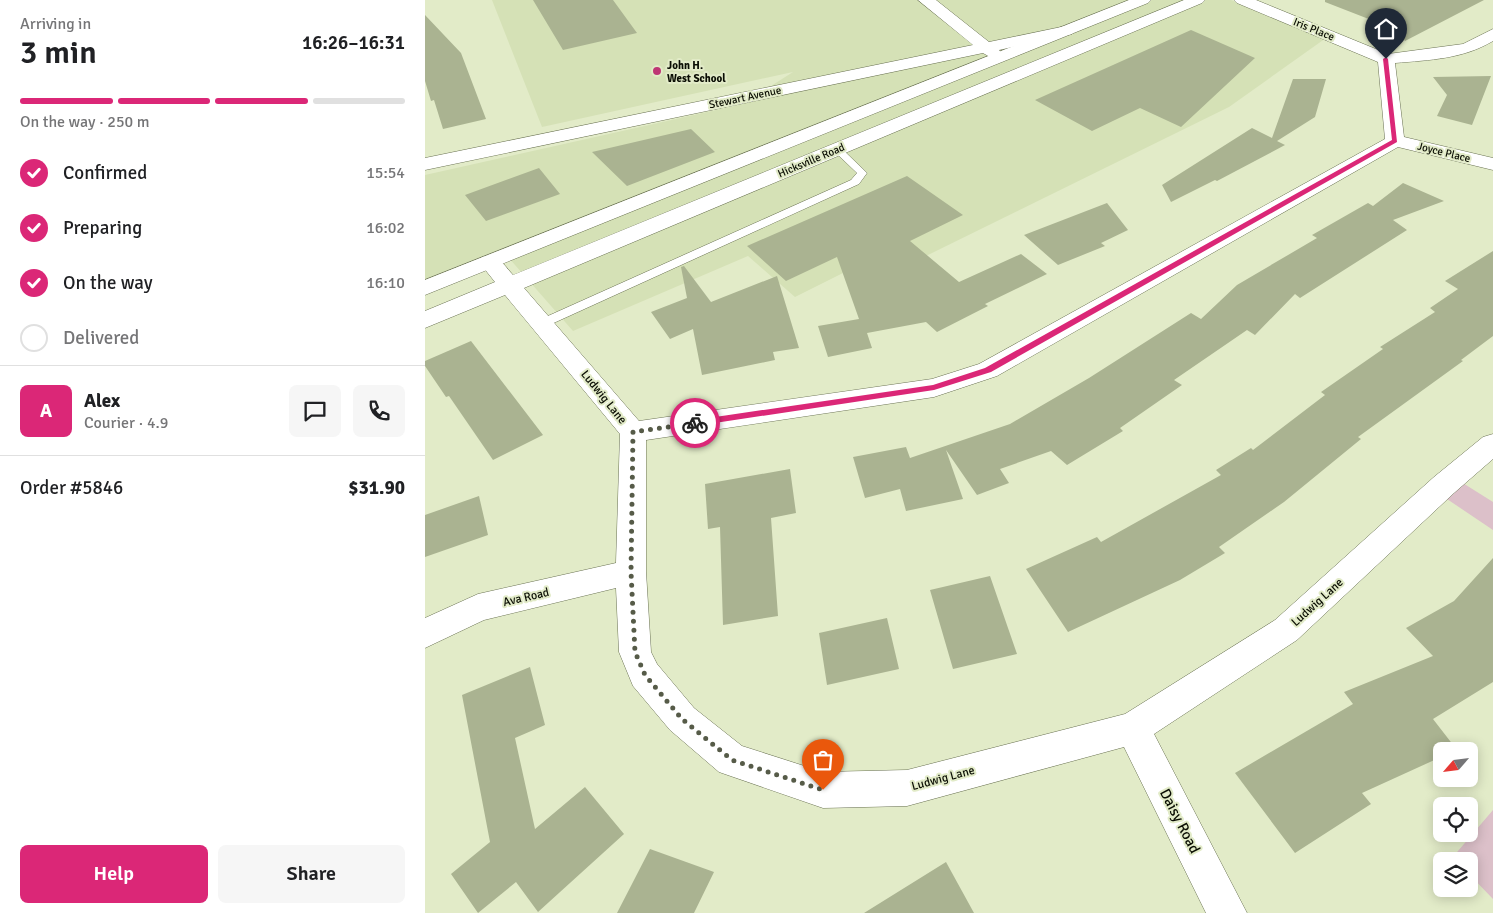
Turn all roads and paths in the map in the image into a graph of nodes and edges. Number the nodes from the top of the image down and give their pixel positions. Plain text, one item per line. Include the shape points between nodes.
1 (926, 0) edge
2 (1143, 0) edge
3 (1197, 0) edge
4 (1241, 0) edge
5 (1493, 34) edge
6 (991, 52) junction
7 (1386, 59) junction
8 (1395, 141) junction
9 (837, 149) junction
10 (425, 164) edge
11 (1493, 164) edge
12 (490, 262) junction
13 (511, 284) junction
14 (425, 288) edge
15 (425, 320) edge
16 (543, 323) junction
17 (633, 432) junction
18 (1493, 444) edge
19 (631, 572) junction
20 (425, 634) edge
21 (1133, 728) junction
22 (1227, 913) edge

1 - 6 street
2 - 6 street, Stewart Avenue via 1066,30
3 - 9 street, Hicksville Road
4 - 7 street, Iris Place
5 - 7 street via 1469,48
6 - 10 street, Stewart Avenue
6 - 12 street, Hicksville Road
7 - 8 street
8 - 11 street, Joyce Place
8 - 17 street via 988,370 934,388
9 - 13 street, Hicksville Road
9 - 16 lane via 863,172 855,182
12 - 13 street, Ludwig Lane
12 - 14 street, Hicksville Road
13 - 15 street, Hicksville Road
13 - 16 street, Ludwig Lane
16 - 17 street, Ludwig Lane
17 - 19 street, Ludwig Lane
18 - 21 street, Ludwig Lane via 1286,630
19 - 20 street, Ava Road via 478,608
19 - 21 street, Ludwig Lane via 635,652 645,675 682,719 732,760 823,790 907,788
21 - 22 street, Daisy Road

